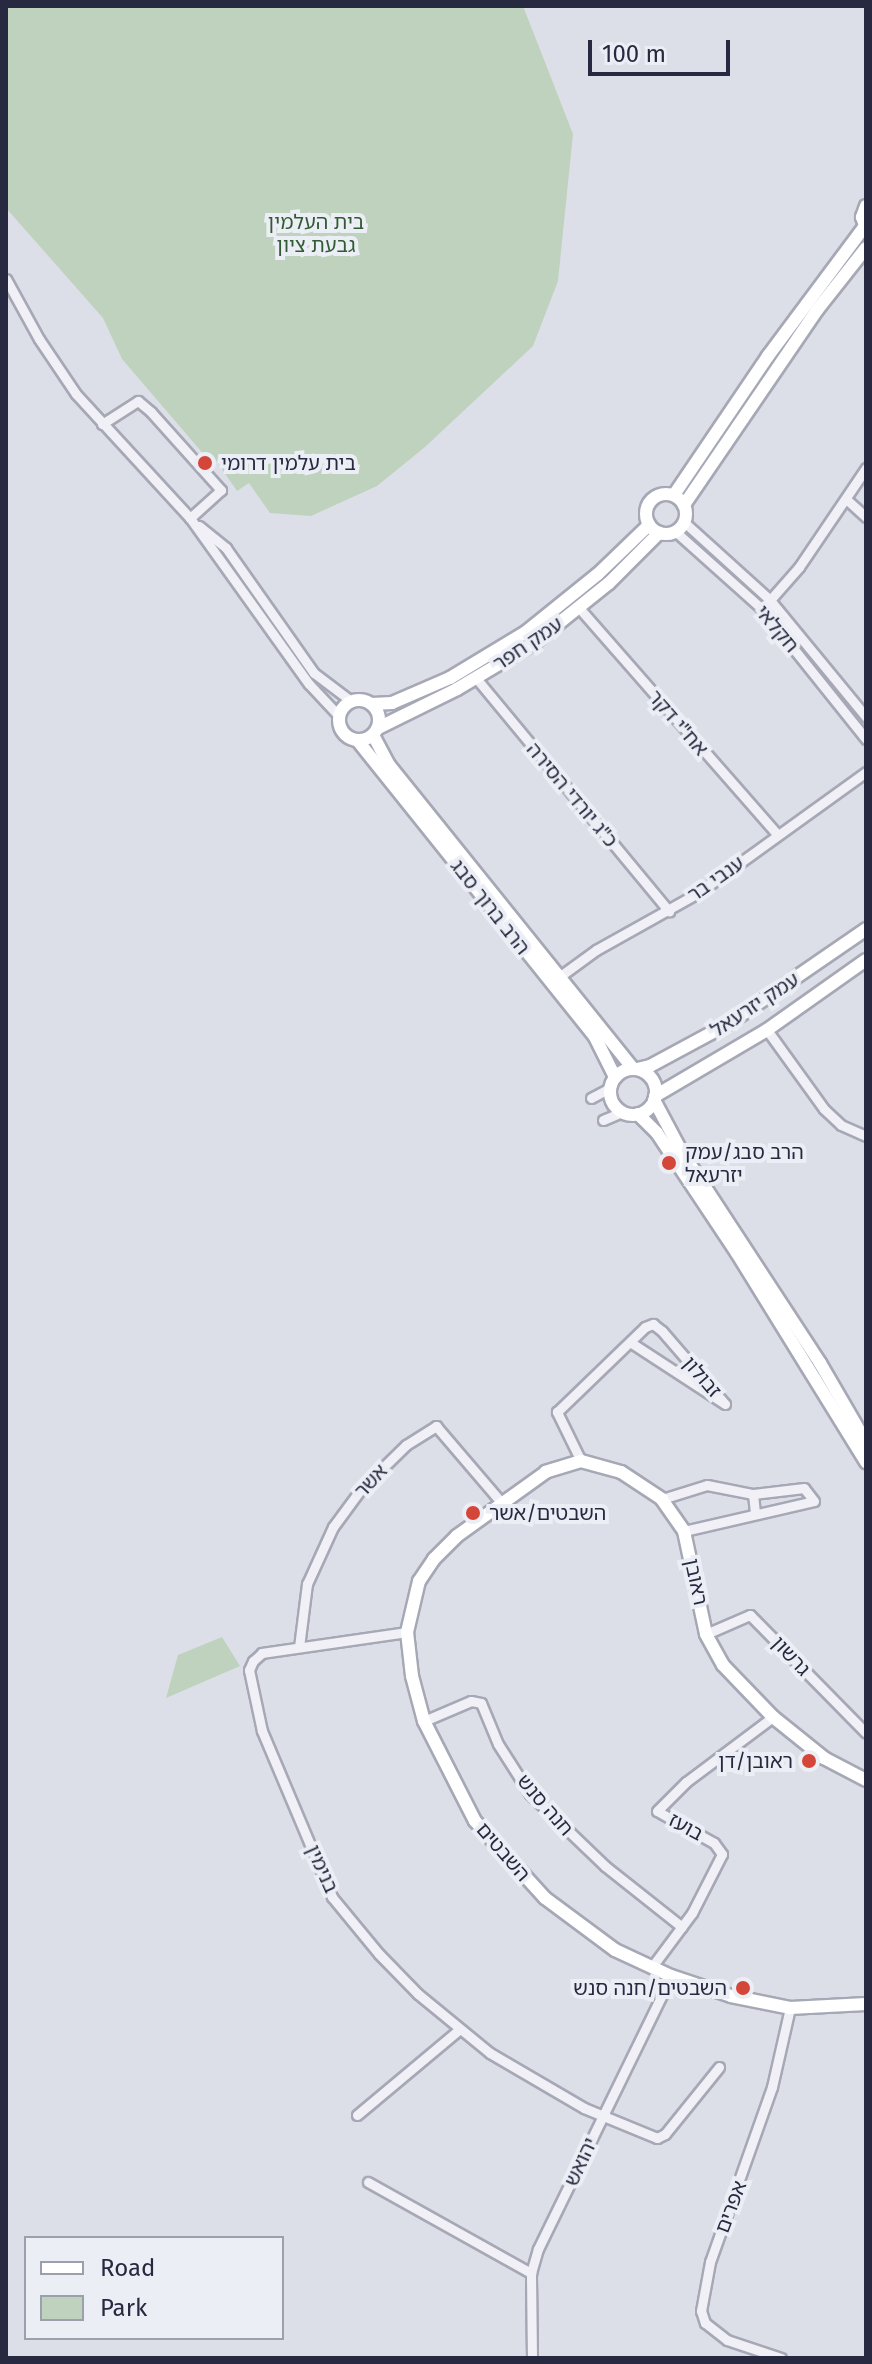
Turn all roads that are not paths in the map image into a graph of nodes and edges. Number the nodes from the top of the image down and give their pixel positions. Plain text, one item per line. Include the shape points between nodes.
1 (866, 206) edge
2 (865, 227) edge
3 (866, 248) edge
4 (6, 279) edge
5 (102, 424) junction
6 (866, 468) edge
7 (674, 495) junction
8 (846, 499) junction
9 (684, 505) junction
10 (866, 517) edge
11 (190, 518) junction
12 (680, 527) junction
13 (654, 529) junction
14 (770, 600) junction
15 (580, 609) junction
16 (476, 678) junction
17 (351, 701) junction
18 (372, 704) junction
19 (339, 716) junction
20 (866, 717) edge
21 (375, 731) junction
22 (866, 739) edge
23 (358, 741) junction
24 (866, 772) edge
25 (778, 835) junction
26 (669, 911) junction
27 (866, 929) edge
28 (866, 960) edge
29 (559, 977) junction
30 (767, 1030) junction
31 (635, 1069) junction
32 (612, 1083) junction
33 (591, 1098) dead end
34 (654, 1098) junction
35 (622, 1112) junction
36 (638, 1114) junction
37 (603, 1120) dead end
38 (866, 1136) edge
39 (630, 1342) junction
40 (866, 1442) edge
41 (581, 1461) junction
42 (866, 1462) edge
43 (753, 1494) junction
44 (662, 1499) junction
45 (501, 1502) junction
46 (755, 1512) junction
47 (684, 1531) junction
48 (407, 1632) junction
49 (706, 1634) junction
50 (299, 1647) junction
51 (773, 1717) junction
52 (424, 1721) junction
53 (866, 1733) edge
54 (866, 1780) edge
55 (682, 1927) junction
56 (651, 1968) junction
57 (671, 1976) junction
58 (865, 2004) edge
59 (790, 2008) junction
60 (460, 2029) junction
61 (719, 2067) dead end
62 (357, 2115) dead end
63 (603, 2116) junction
64 (368, 2182) dead end
65 (531, 2273) junction
66 (532, 2358) edge
67 (781, 2358) edge

1 - 2 street
2 - 7 street
3 - 9 street via 817,310
4 - 5 street via 60,372
5 - 11 street
5 - 11 street via 138,401 151,412 221,490
6 - 8 street
7 - 9 street
7 - 13 street via 652,499 645,514
8 - 10 street
8 - 14 street
9 - 12 street
11 - 17 street via 226,548 314,673
11 - 19 street via 309,684
12 - 13 street
12 - 14 street, חקלאי
12 - 22 street, חקלאי via 761,608
13 - 15 street, עמק חפר
13 - 18 street, עמק חפר via 515,639 450,678 392,703
14 - 20 street, חקלאי
15 - 16 street, עמק חפר
15 - 25 street, אח"י דקר
16 - 21 street, עמק חפר
16 - 26 street, כ"ג יורדי הסירה
17 - 18 street
17 - 19 street
18 - 21 street via 378,712
19 - 23 street via 343,733
21 - 23 street
21 - 29 street, הרב ברוך סבג via 389,765
23 - 32 street, הרב ברוך סבג via 595,1037
24 - 25 street, ענבי בר
25 - 26 street, ענבי בר
26 - 29 street, ענבי בר via 596,950
27 - 31 street, עמק יזרעאל via 758,1006 672,1055
28 - 30 street, עמק יזרעאל
29 - 31 street, הרב ברוך סבג
30 - 34 street, עמק יזרעאל
30 - 38 street via 824,1109 841,1125
31 - 32 street
31 - 34 street via 651,1079
32 - 33 street
32 - 35 street via 614,1105
34 - 36 street
34 - 40 street via 680,1149
35 - 36 street
35 - 37 street
36 - 42 street via 657,1133 737,1253
39 - 39 street, זבולון via 653,1324 725,1404 679,1377
39 - 41 street, זבולון via 557,1412
41 - 44 street, ראובן via 621,1472
41 - 45 street via 546,1472
43 - 44 street via 707,1485
43 - 46 street
43 - 46 street via 804,1488 814,1501
44 - 47 street, ראובן
45 - 48 street, השבטים via 434,1559 419,1581
45 - 50 street, אשר via 436,1426 406,1445 361,1489 333,1527 307,1584
46 - 47 street
47 - 49 street, ראובן
48 - 50 street, בנימין
48 - 52 street, השבטים
49 - 51 street, ראובן via 723,1665
49 - 53 street, גרשון via 750,1615
50 - 60 street, בנימין via 262,1653 249,1670 262,1731 291,1800 332,1897 379,1954
51 - 54 street, ראובן via 824,1758
51 - 55 street, בועז via 686,1782 657,1811 714,1843 722,1854
52 - 55 street, חנה סנש via 471,1701 481,1703 498,1744 530,1794 605,1866
52 - 56 street, השבטים via 475,1821 519,1873 575,1923
55 - 56 street, בועז
56 - 57 street, השבטים
57 - 59 street, השבטים
57 - 63 street, יהואש
58 - 59 street, השבטים
59 - 67 street, אפרים via 772,2087 701,2292 705,2323 727,2340
60 - 62 street
60 - 63 street, בנימין via 490,2053
61 - 63 street, בנימין via 657,2138
63 - 65 street, יהואש
64 - 65 street
65 - 66 street, יהואש

